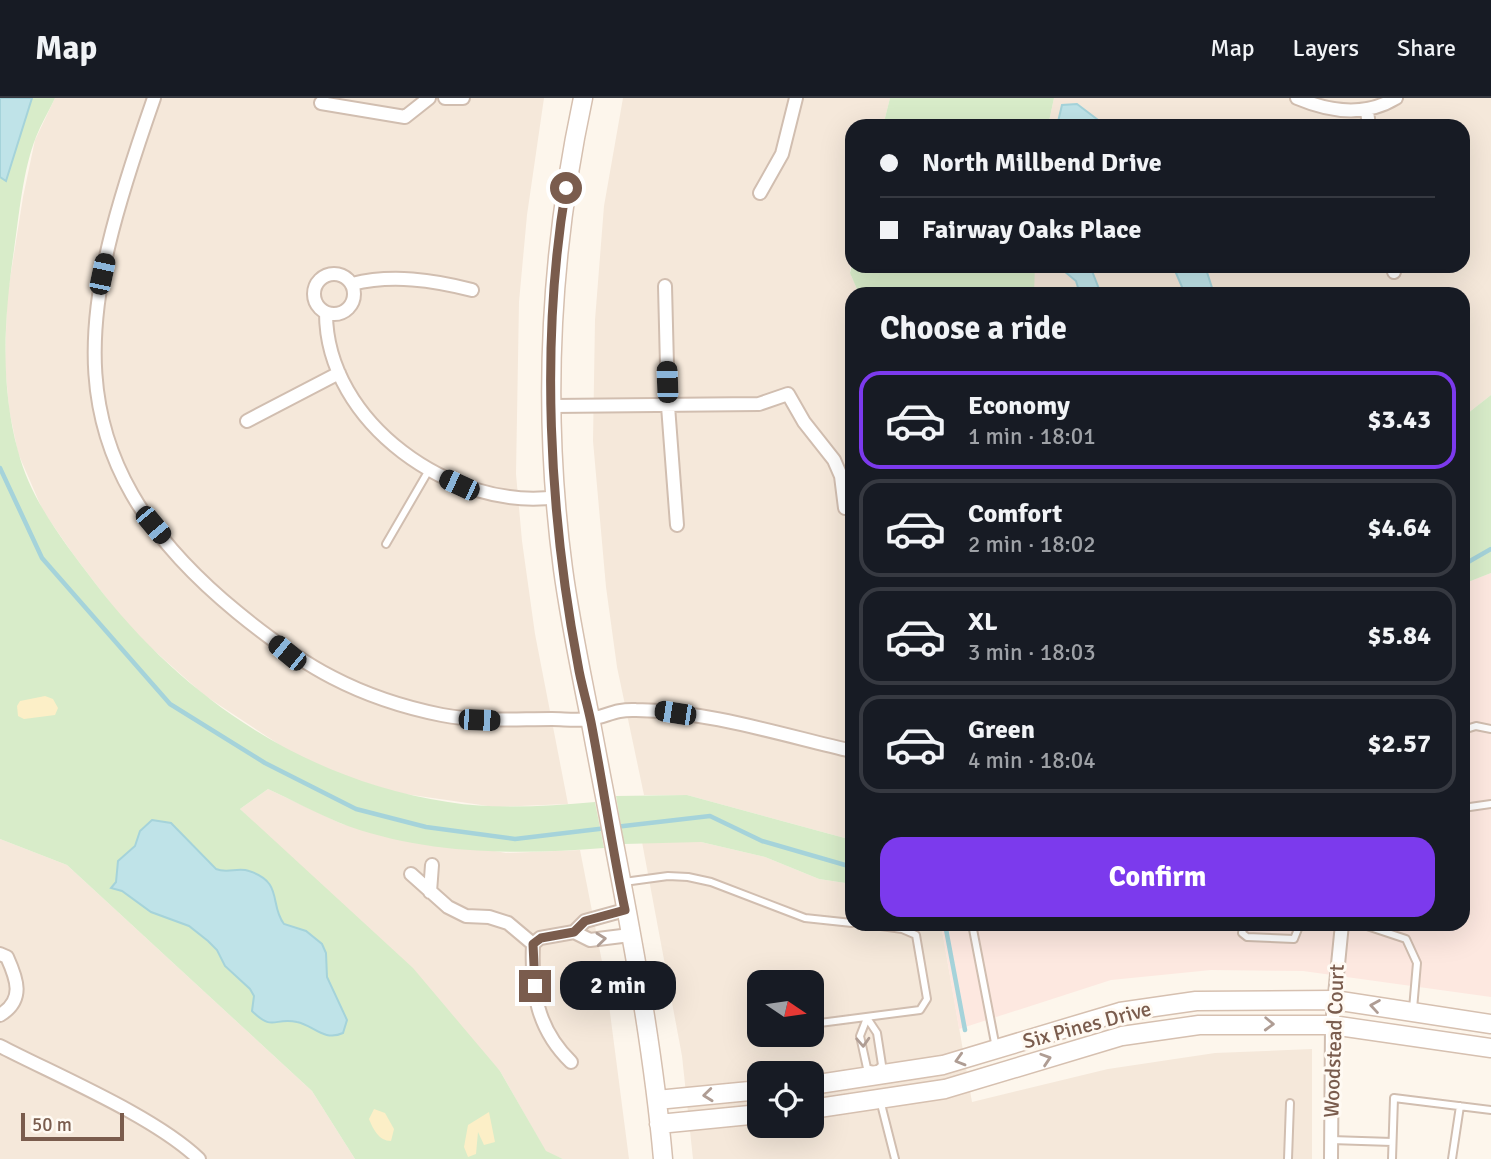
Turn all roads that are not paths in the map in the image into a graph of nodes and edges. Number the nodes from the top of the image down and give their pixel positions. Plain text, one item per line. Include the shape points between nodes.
1 (154, 98) edge
2 (429, 98) edge
3 (445, 98) edge
4 (463, 98) edge
5 (583, 98) edge
6 (796, 98) edge
7 (1297, 98) edge
8 (1396, 98) edge
9 (321, 103) dead end
10 (1367, 111) junction
11 (1368, 119) edge
12 (760, 193) dead end
13 (352, 284) junction
14 (664, 286) dead end
15 (472, 290) dead end
16 (326, 313) junction
17 (339, 373) junction
18 (553, 406) junction
19 (668, 406) junction
20 (247, 421) dead end
21 (429, 470) junction
22 (556, 497) junction
23 (845, 508) dead end
24 (677, 525) dead end
25 (386, 544) dead end
26 (590, 719) junction
27 (1470, 728) edge
28 (1491, 729) edge
29 (845, 750) edge
30 (1491, 804) edge
31 (1470, 807) edge
32 (432, 865) dead end
33 (411, 874) dead end
34 (619, 882) junction
35 (430, 892) junction
36 (625, 910) junction
37 (845, 922) edge
38 (907, 931) edge
39 (973, 931) edge
40 (1242, 931) edge
41 (1297, 931) edge
42 (1341, 931) edge
43 (1382, 931) edge
44 (574, 932) junction
45 (630, 935) junction
46 (533, 944) junction
47 (0, 954) edge
48 (1334, 1000) junction
49 (1413, 1012) junction
50 (0, 1015) edge
51 (867, 1018) junction
52 (824, 1023) edge
53 (1491, 1024) edge
54 (1332, 1025) junction
55 (0, 1046) edge
56 (1491, 1048) edge
57 (996, 1050) junction
58 (571, 1062) dead end
59 (875, 1074) junction
60 (824, 1083) edge
61 (747, 1091) edge
62 (657, 1100) junction
63 (880, 1100) junction
64 (1290, 1103) dead end
65 (1460, 1106) junction
66 (824, 1107) edge
67 (1491, 1110) edge
68 (747, 1115) edge
69 (659, 1124) junction
70 (1331, 1140) junction
71 (1392, 1142) junction
72 (199, 1159) edge
73 (663, 1159) edge
74 (895, 1159) edge
75 (1288, 1159) edge
76 (1331, 1159) edge
77 (1392, 1159) edge
78 (1452, 1159) edge

1 - 26 street via 111,227 95,312 99,411 108,444 134,498 219,598 287,653 341,683 446,716 516,721
2 - 9 street via 405,117
3 - 4 street
5 - 18 street via 555,272
6 - 12 street via 782,154
7 - 10 street via 1339,111
8 - 10 street
10 - 11 street
13 - 15 street via 378,279 427,280
13 - 16 street via 350,307 341,313
13 - 16 street via 335,274 320,279 314,296
14 - 19 street
16 - 17 street via 326,331
17 - 20 street
17 - 21 street via 386,438
18 - 19 street
18 - 22 street
19 - 23 street via 759,404 788,394 834,460
19 - 24 street
21 - 22 street via 488,494 529,501
21 - 25 lane
22 - 26 street via 566,592
26 - 29 street via 612,710 660,711
26 - 34 street
27 - 28 lane
30 - 31 lane
32 - 35 street
33 - 35 street
34 - 36 street
34 - 37 lane via 668,876 711,881 805,918
35 - 46 street via 466,916 508,923
36 - 44 street via 585,921
36 - 45 street
38 - 51 lane via 916,935 927,999 920,1010
39 - 57 lane
40 - 41 lane via 1247,937 1294,939
42 - 48 street, Woodstead Court
43 - 49 lane via 1406,939 1416,963
44 -> 45 street via 590,940
44 - 46 street via 541,938
45 - 62 street
46 - 58 street via 538,1013 553,1044
47 - 50 street via 7,957 18,983 16,998
49 -> 48 street, Six Pines Drive
48 - 54 street, Woodstead Court
48 - 57 street, Six Pines Drive via 1171,1003 1120,1012
49 - 53 street, Six Pines Drive
51 - 52 lane
51 - 59 lane via 877,1033 882,1065
51 -> 59 lane via 860,1036 867,1068
54 - 56 street, Six Pines Drive
63 -> 54 street, Six Pines Drive via 945,1089 1122,1036 1199,1025
54 - 70 street, Woodstead Court
55 - 72 street via 149,1124
57 -> 59 street, Six Pines Drive via 943,1065
59 - 60 street, Six Pines Drive
59 - 63 street
61 -> 62 street
62 - 69 street
63 - 66 street, Six Pines Drive
63 - 74 lane
64 - 75 lane
65 - 67 lane
65 - 71 lane via 1394,1098
65 - 78 lane
68 - 69 street
69 - 73 street
70 - 71 lane
70 - 76 street, Woodstead Court
71 - 77 lane

